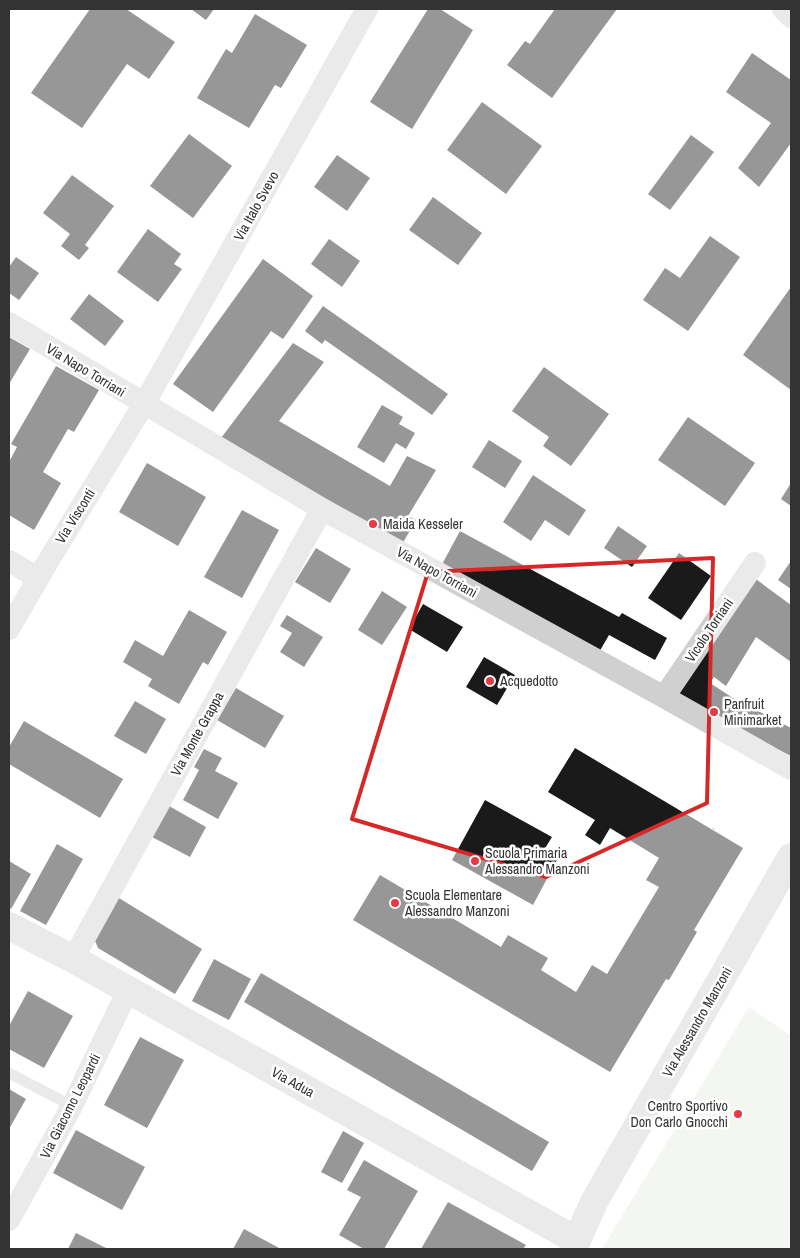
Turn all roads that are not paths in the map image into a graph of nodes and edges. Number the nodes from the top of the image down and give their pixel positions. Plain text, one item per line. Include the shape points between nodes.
1 (367, 9) edge
2 (783, 9) edge
3 (791, 17) edge
4 (9, 323) edge
5 (144, 404) junction
6 (322, 509) junction
7 (9, 561) edge
8 (755, 563) dead end
9 (38, 578) junction
10 (9, 629) edge
11 (664, 698) junction
12 (791, 770) edge
13 (791, 857) edge
14 (791, 880) edge
15 (9, 926) edge
16 (73, 959) junction
17 (128, 990) junction
18 (9, 1073) edge
19 (72, 1106) junction
20 (9, 1220) edge
21 (572, 1246) edge

1 - 5 street, Via Italo Svevo
2 - 3 street
4 - 5 street, Via Napo Torriani
5 - 6 street, Via Napo Torriani
5 - 9 street, Via Visconti
6 - 11 street, Via Napo Torriani
6 - 16 street, Via Monte Grappa
7 - 9 street
8 - 11 street, Vicolo Torriani
9 - 10 street, Via Visconti
11 - 12 street, Via Napo Torriani
13 - 21 street, Via Alessandro Manzoni
14 - 21 street, Via Alessandro Manzoni via 603,1208
15 - 16 street, Via Adua
16 - 17 street, Via Adua
17 - 19 street, Via Giacomo Leopardi
17 - 21 street, Via Adua
18 - 19 lane
19 - 20 street, Via Giacomo Leopardi

